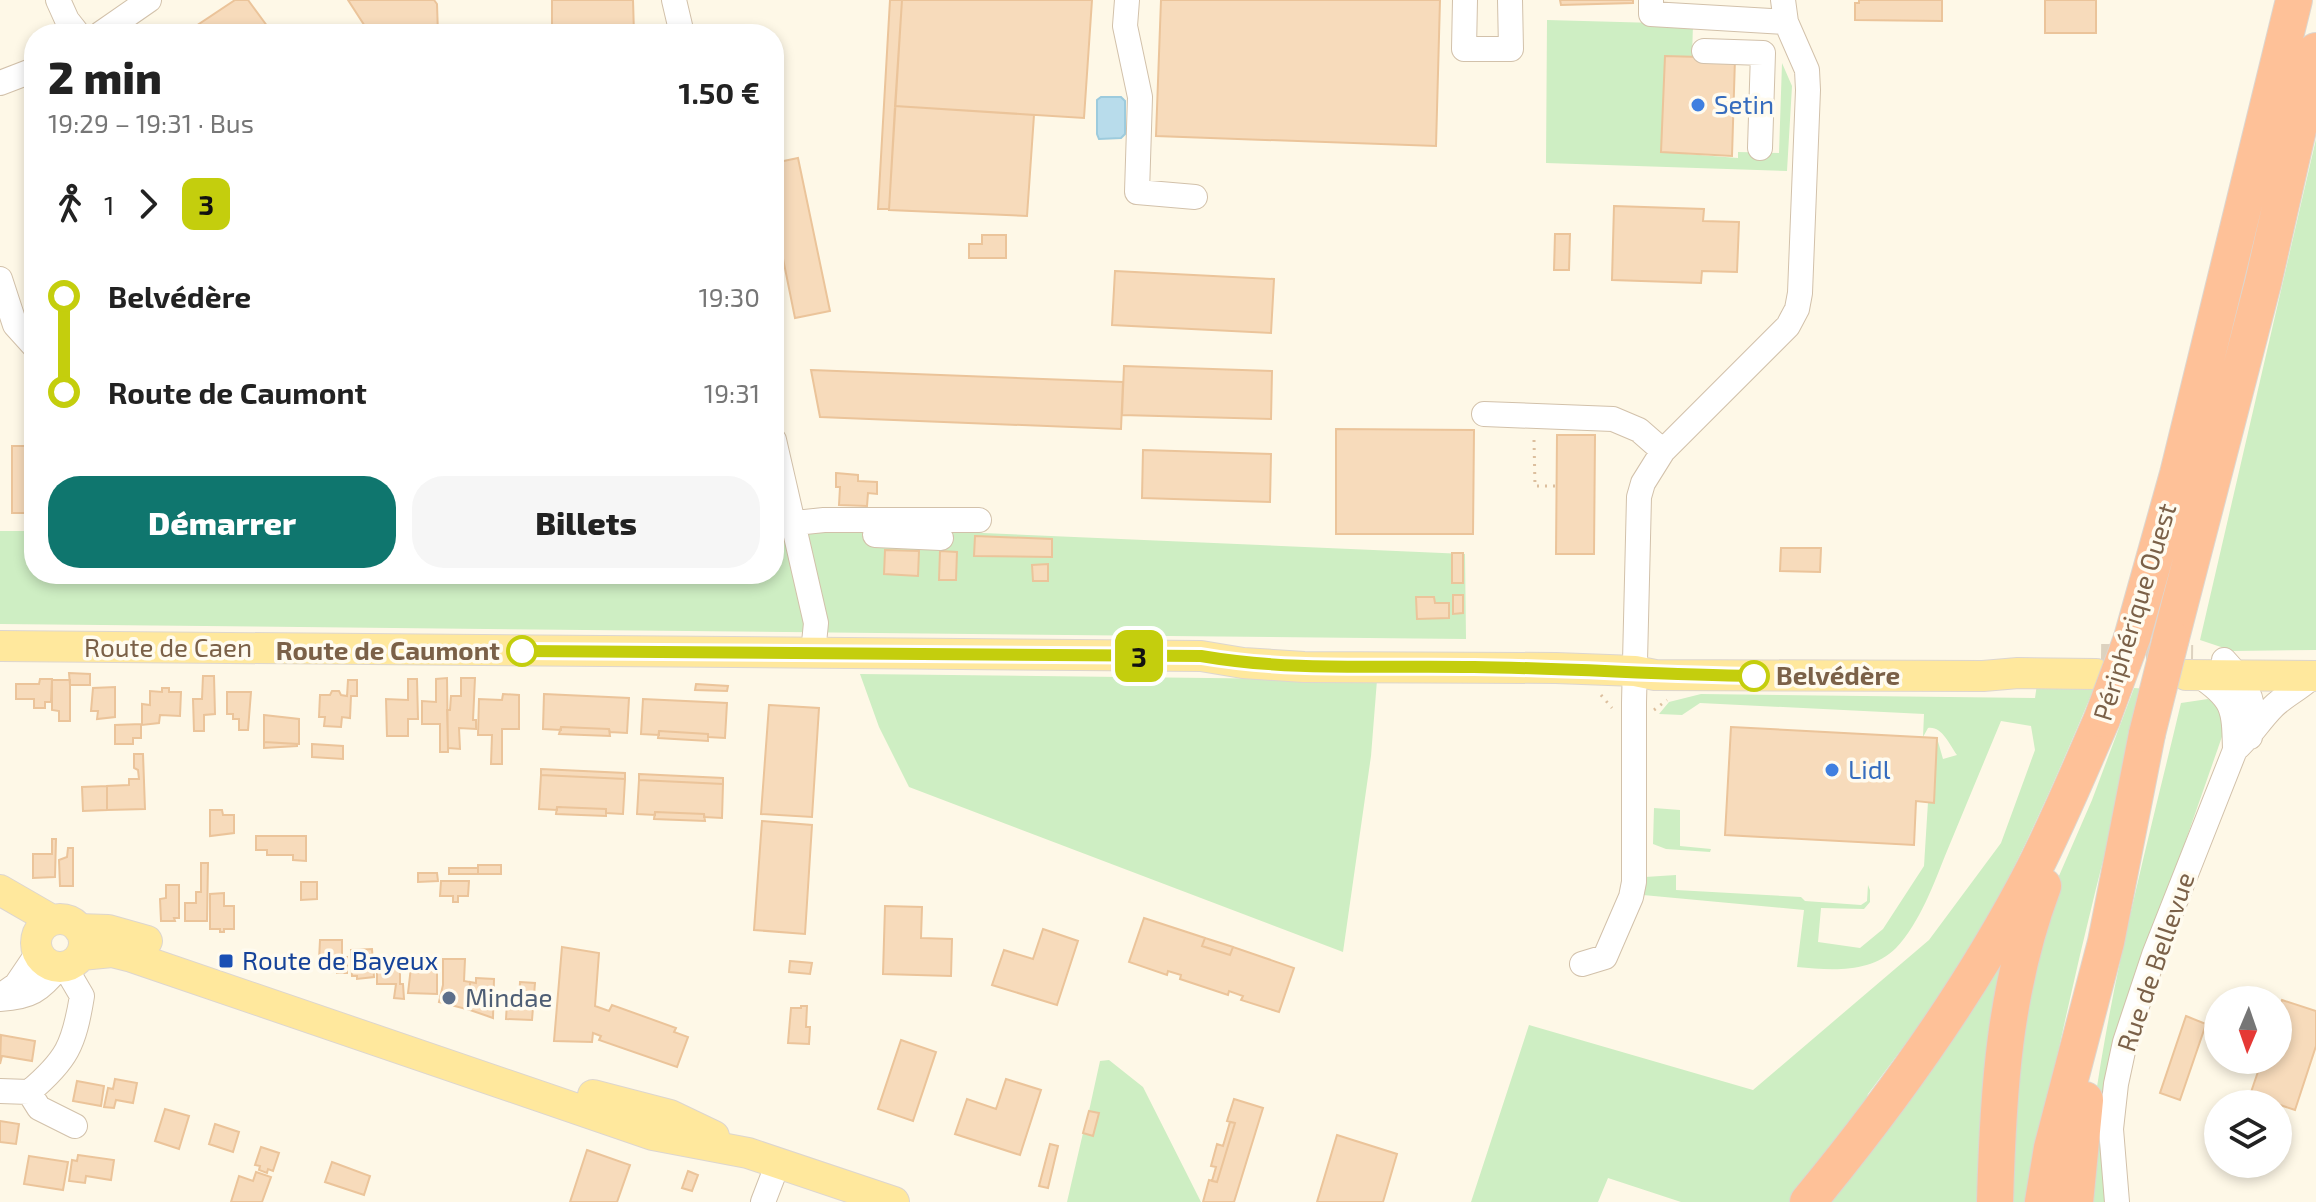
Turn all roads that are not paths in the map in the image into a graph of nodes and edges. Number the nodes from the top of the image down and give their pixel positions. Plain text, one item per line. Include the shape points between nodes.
1 (58, 0) edge
2 (149, 0) edge
3 (674, 0) edge
4 (1127, 0) edge
5 (1465, 0) edge
6 (1510, 0) edge
7 (1651, 0) edge
8 (2294, 0) edge
9 (1785, 11) edge
10 (70, 24) edge
11 (114, 24) edge
12 (680, 24) edge
13 (1796, 45) junction
14 (1704, 51) dead end
15 (2316, 51) edge
16 (1763, 53) junction
17 (24, 74) edge
18 (0, 83) edge
19 (1760, 148) dead end
20 (1195, 197) dead end
21 (0, 279) edge
22 (24, 335) edge
23 (1484, 414) dead end
24 (1663, 451) junction
25 (784, 480) edge
26 (979, 520) dead end
27 (797, 533) junction
28 (941, 538) dead end
29 (0, 646) edge
30 (813, 653) junction
31 (2187, 662) junction
32 (1635, 664) junction
33 (2231, 668) junction
34 (2315, 670) edge
35 (2102, 719) junction
36 (2242, 743) junction
37 (0, 890) edge
38 (0, 910) edge
39 (2106, 942) junction
40 (59, 947) junction
41 (1582, 964) dead end
42 (0, 998) edge
43 (0, 1091) edge
44 (29, 1092) junction
45 (75, 1126) dead end
46 (778, 1163) junction
47 (763, 1202) edge
48 (894, 1202) edge
49 (1808, 1202) edge
50 (1995, 1202) edge
51 (2043, 1202) edge
52 (2075, 1202) edge
53 (2117, 1202) edge

1 - 10 street
2 - 11 street
3 - 12 street
4 - 20 street via 1125,26 1140,97 1137,192
5 - 6 street via 1464,49 1511,49
7 - 9 street via 1651,14
8 - 35 highway, Périphérique Ouest, bridge via 2178,474 2132,638
9 - 13 street
13 - 16 street via 1776,56
13 - 24 street via 1807,70 1808,90 1797,309 1768,348
14 - 16 street
15 - 31 highway, Périphérique Ouest
16 - 19 street
17 - 18 street
21 - 22 street via 15,325
23 - 24 street via 1613,419 1639,430
24 - 32 street via 1639,497
25 - 27 street
26 - 27 street via 824,520
27 - 28 street
27 - 30 street via 816,623
29 - 30 main road, Route de Caen
30 - 32 main road, Route de Caen via 1591,652
31 - 33 main road
31 - 36 street via 2231,705
31 - 39 highway, Périphérique Ouest, bridge via 2147,734
32 - 32 main road, Route de Caen via 1655,675 1983,676 2098,666 1852,655
32 - 41 street via 1634,882 1605,957
33 - 34 main road
33 - 36 street, Rue de Bellevue via 2253,709
34 - 36 street, Rue de Bellevue
35 - 49 highway, Périphérique Ouest via 2033,870 1992,944 1858,1141
35 - 50 highway via 2017,967 2004,1035
36 - 53 street, Rue de Bellevue via 2154,955 2125,1042 2111,1129
37 - 40 main road
38 - 40 main road
39 - 51 highway, Périphérique Ouest
39 - 52 highway
40 - 42 street
40 - 44 street via 82,996 75,1034 65,1056
40 - 46 main road via 108,930 147,940 592,1095 670,1115
43 - 44 street
44 - 45 street via 39,1108
46 - 47 street
46 - 48 main road

